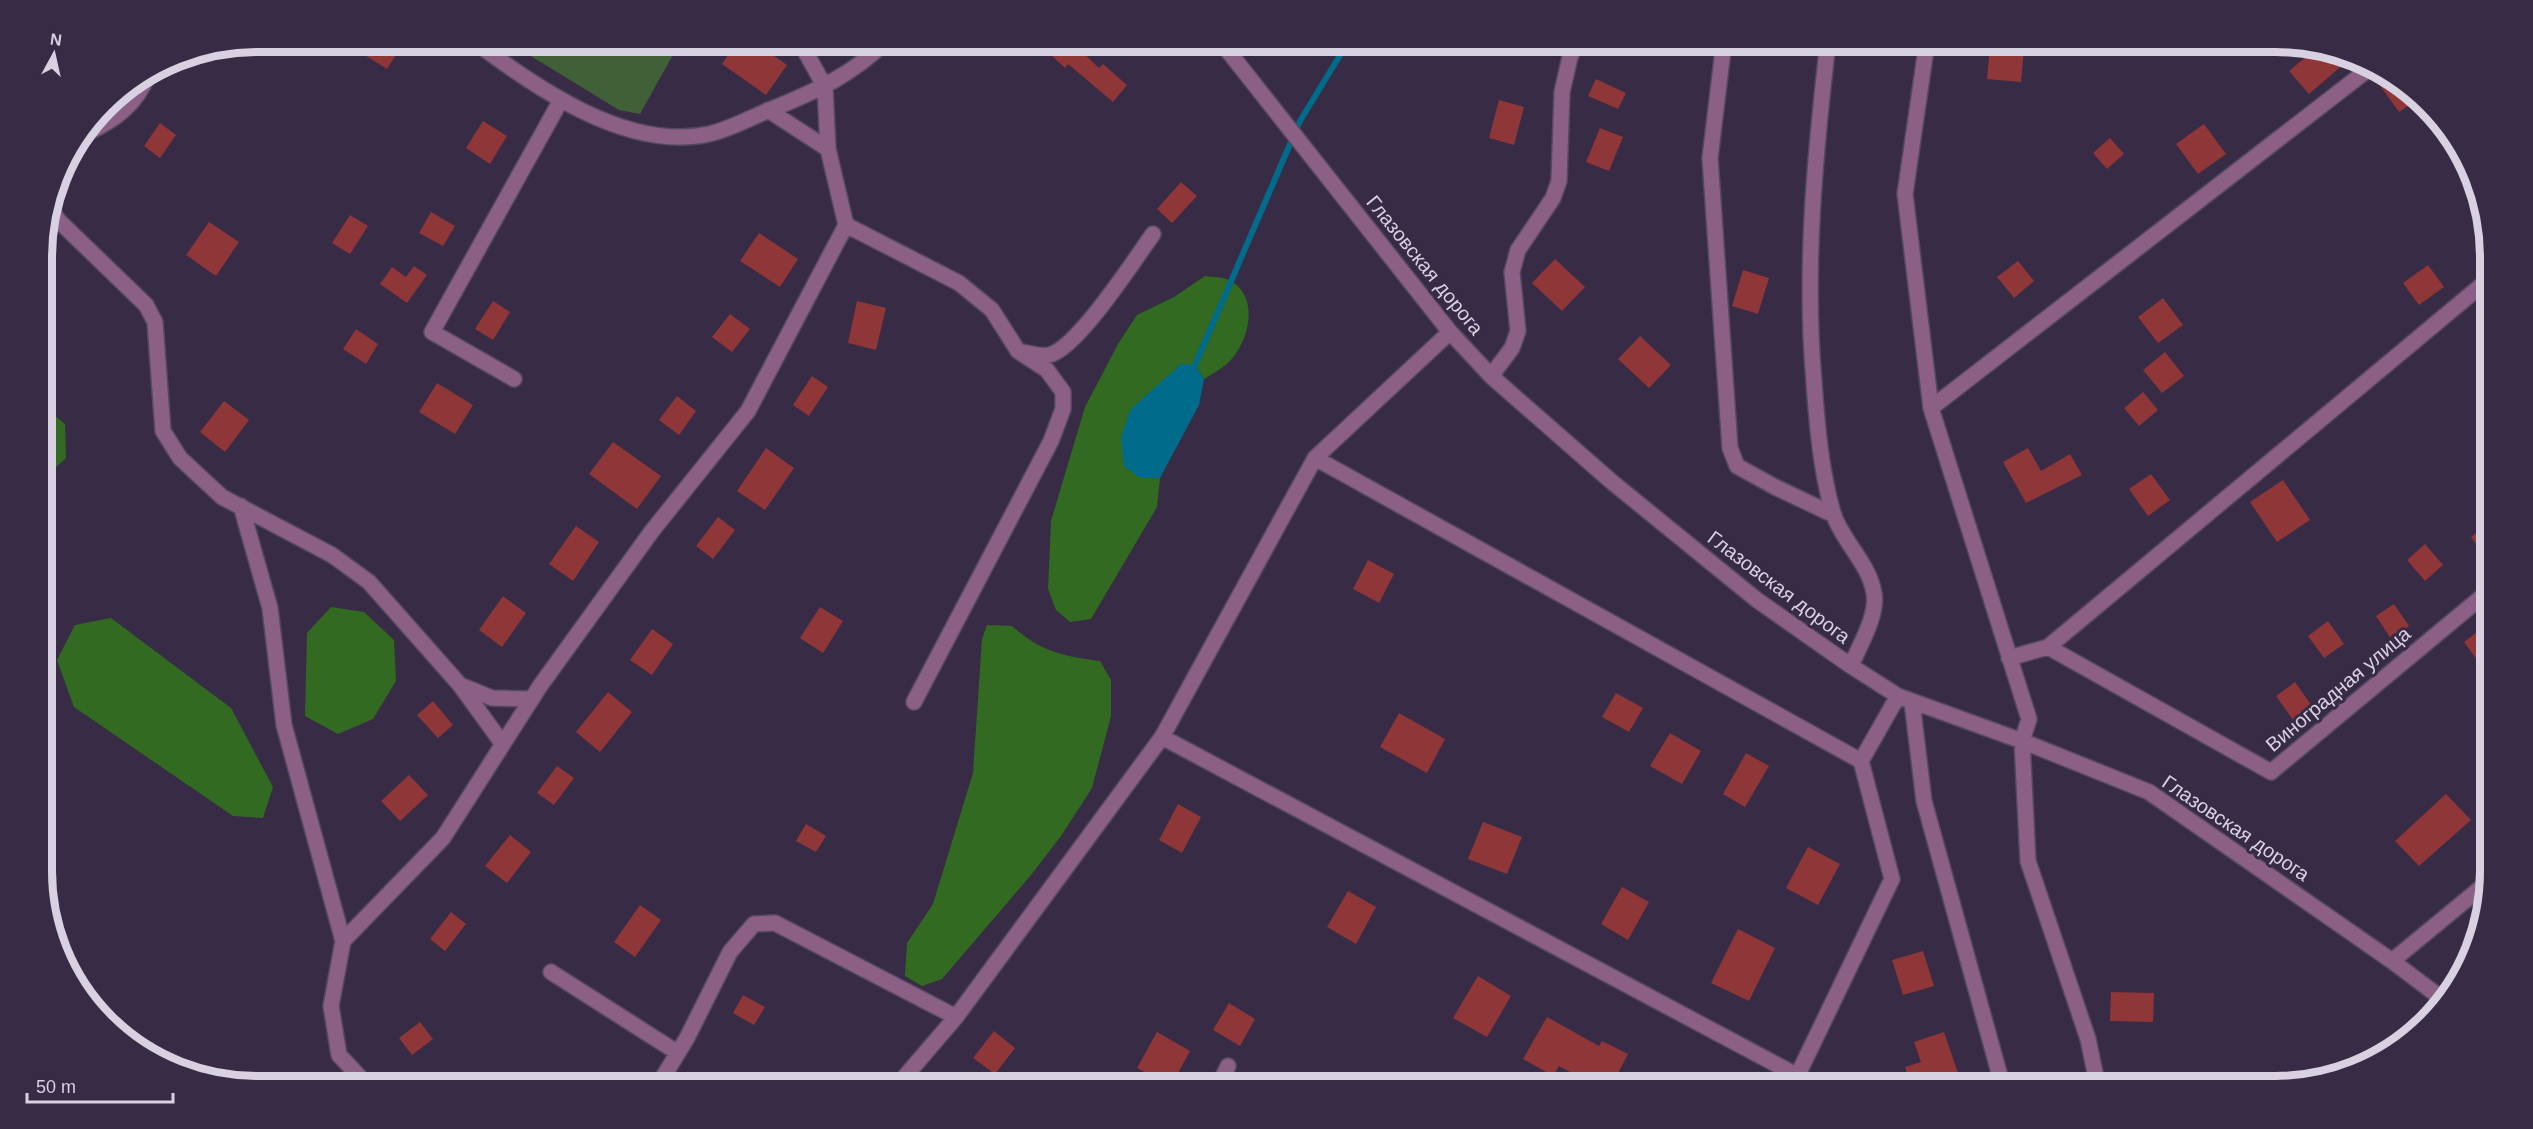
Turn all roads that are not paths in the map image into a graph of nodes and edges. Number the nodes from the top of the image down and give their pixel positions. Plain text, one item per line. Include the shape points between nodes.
1 (1572, 52) edge
2 (1723, 52) edge
3 (1827, 52) edge
4 (1926, 52) edge
5 (489, 53) edge
6 (806, 53) edge
7 (873, 53) edge
8 (1229, 53) edge
9 (2364, 73) edge
10 (825, 87) junction
11 (139, 91) edge
12 (561, 100) junction
13 (768, 110) junction
14 (100, 127) edge
15 (828, 149) junction
16 (56, 218) edge
17 (846, 225) junction
18 (1153, 234) dead end
19 (2480, 287) edge
20 (1450, 332) junction
21 (1018, 351) junction
22 (1491, 376) junction
23 (514, 379) dead end
24 (1931, 408) junction
25 (1315, 458) junction
26 (240, 506) junction
27 (1834, 515) junction
28 (2480, 598) edge
29 (2048, 647) junction
30 (2009, 658) junction
31 (1851, 666) junction
32 (460, 685) junction
33 (1898, 696) junction
34 (532, 699) junction
35 (914, 702) dead end
36 (1912, 702) junction
37 (1162, 737) junction
38 (2022, 741) junction
39 (502, 744) junction
40 (1861, 761) junction
41 (2479, 889) edge
42 (343, 941) junction
43 (2392, 961) junction
44 (551, 972) dead end
45 (2438, 996) edge
46 (956, 1017) junction
47 (678, 1053) junction
48 (1228, 1066) dead end
49 (359, 1076) edge
50 (664, 1076) edge
51 (905, 1076) edge
52 (1223, 1076) edge
53 (1786, 1076) edge
54 (1797, 1076) edge
55 (2000, 1076) edge
56 (2096, 1076) edge

1 - 22 street via 1562,92 1559,181 1553,198 1518,250 1512,272 1518,331 1512,348
2 - 27 street via 1710,158 1730,448 1737,466
3 - 27 street via 1811,247 1813,380 1821,454
4 - 24 street via 1905,194
5 - 12 street via 526,81
6 - 10 street
7 - 10 street
8 - 20 street, Глазовская дорога
9 - 24 street
10 - 13 street
10 - 15 street
11 - 14 street via 129,108
12 - 13 street via 627,129 666,136 709,134
12 - 23 street via 432,332
13 - 15 street
15 - 17 street
16 - 26 street via 146,305 155,322 163,430 180,458 222,496
17 - 21 street via 959,283 992,310
17 - 34 street via 748,411 652,531
18 - 21 street via 1083,328 1066,344 1049,355
19 - 29 street
20 - 22 street, Глазовская дорога
20 - 25 street
21 - 35 street via 1047,370 1063,392 1063,409 1051,441
22 - 31 street, Глазовская дорога via 1612,482 1757,600
24 - 30 street
25 - 37 street
25 - 40 street
26 - 32 street via 332,555 369,582
26 - 42 street via 270,608 284,725
27 - 31 street via 1869,575 1875,595
28 - 29 street, Виноградная улица via 2271,772
29 - 30 street
30 - 38 street via 2029,719
31 - 33 street, Глазовская дорога
32 - 34 street via 492,698
32 - 39 street
33 - 36 street, Глазовская дорога
33 - 40 street
34 - 39 street
36 - 38 street, Глазовская дорога
36 - 55 street via 1924,801
37 - 46 street
37 - 53 street
38 - 43 street, Глазовская дорога via 2149,792
38 - 56 street via 2028,861 2088,1039
39 - 42 street via 443,838
40 - 54 street via 1892,879
41 - 43 street
42 - 49 street via 331,1006 339,1055
43 - 45 street, Глазовская дорога
44 - 47 street
46 - 47 street via 776,923 754,924 730,952
46 - 51 street
47 - 50 street
48 - 52 street

